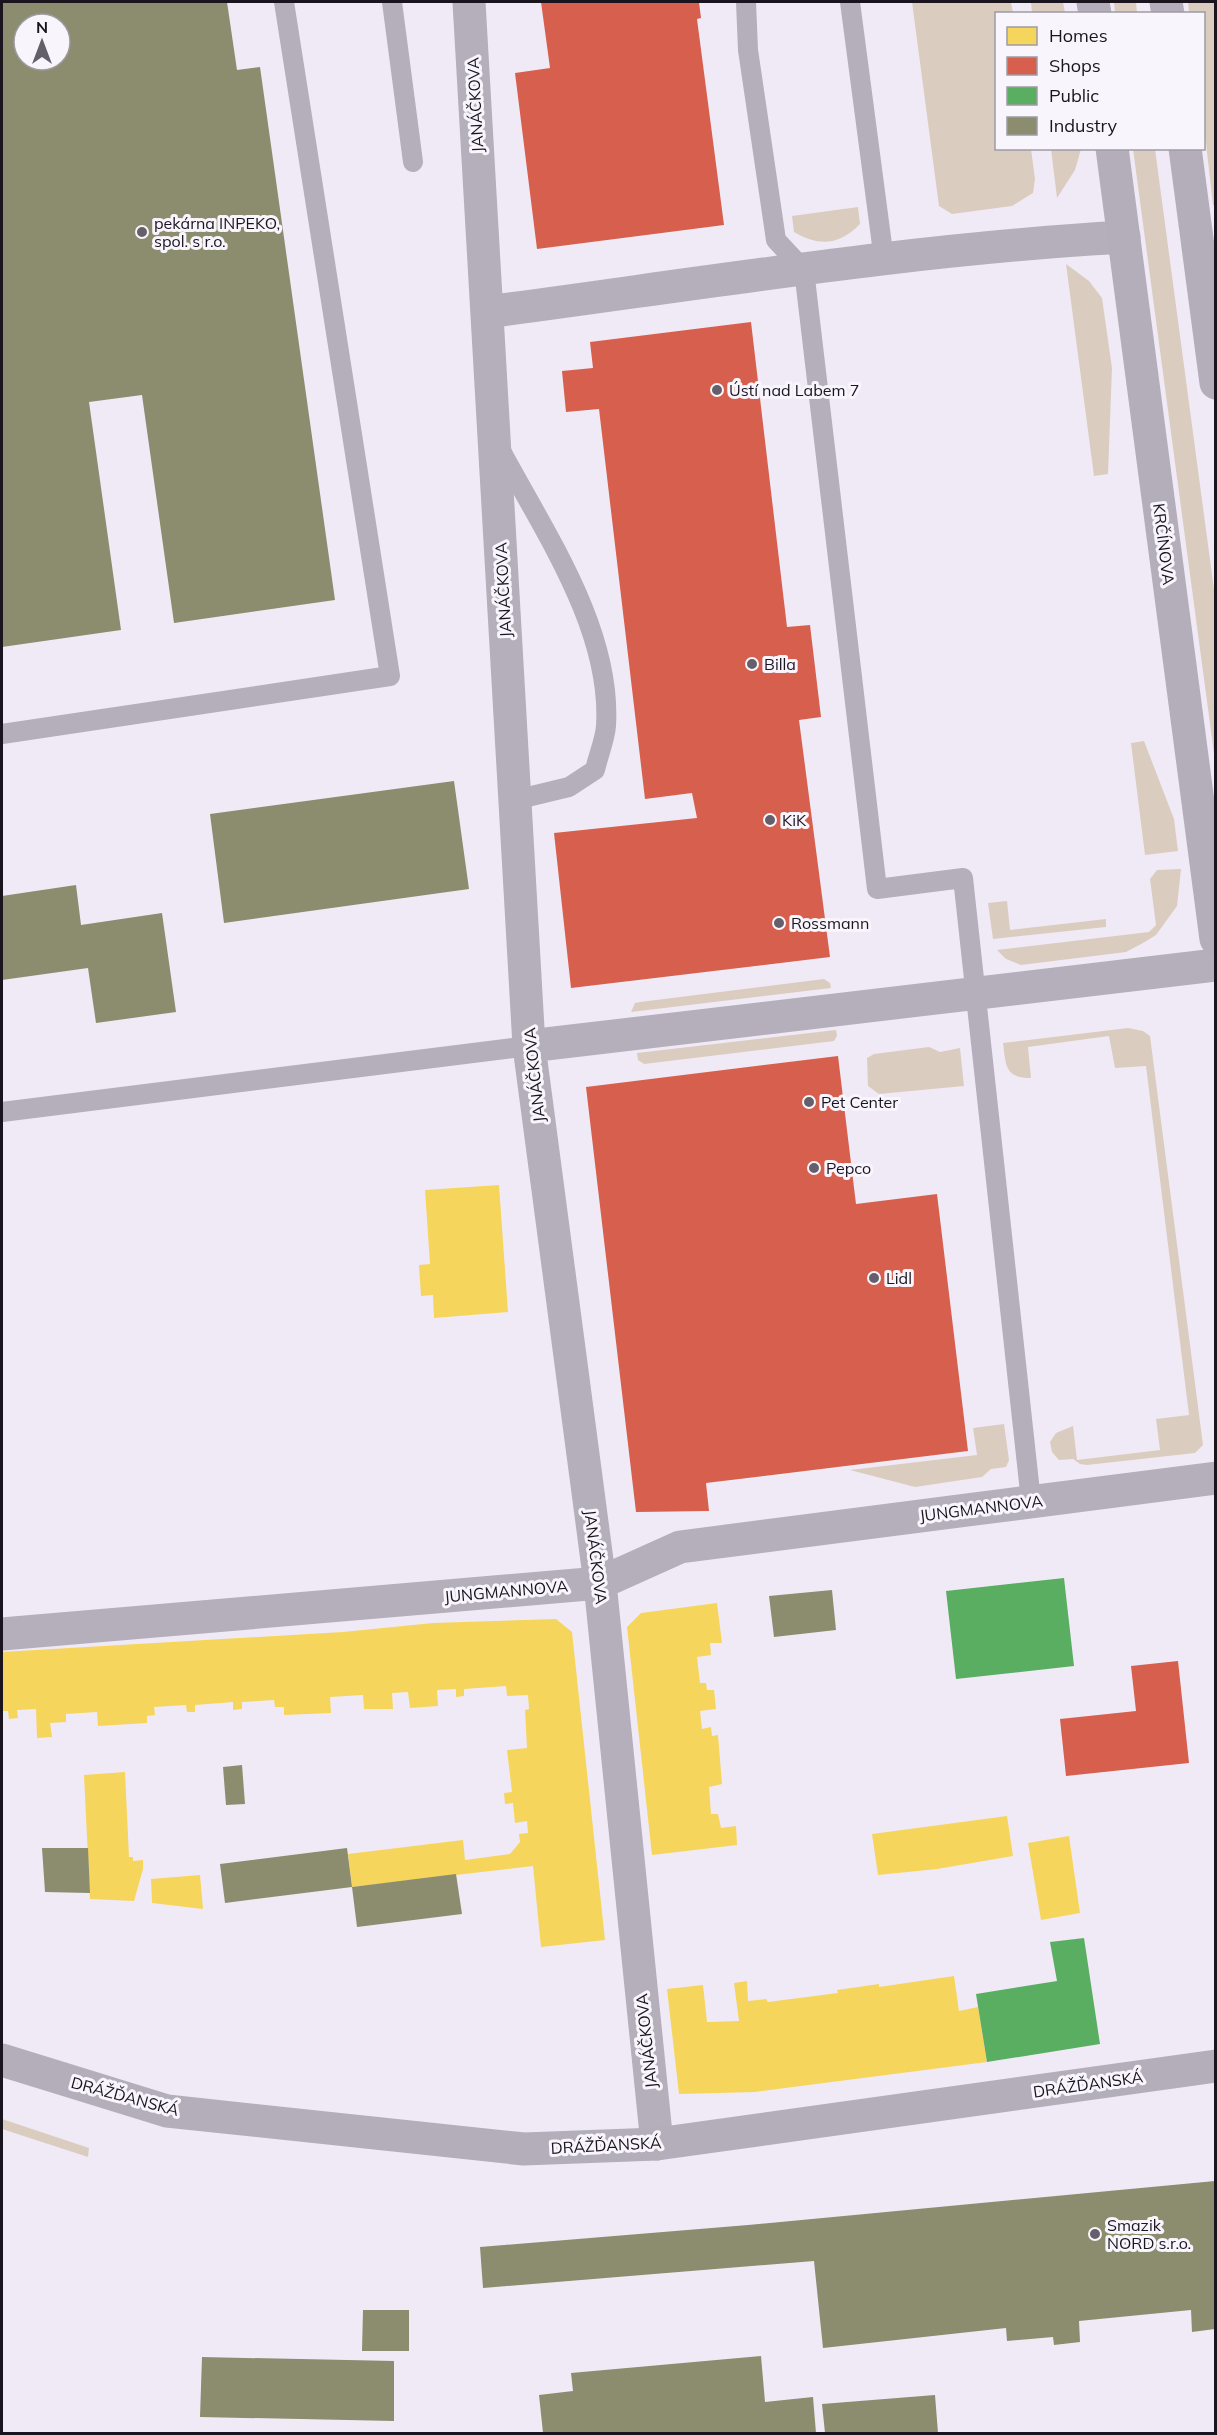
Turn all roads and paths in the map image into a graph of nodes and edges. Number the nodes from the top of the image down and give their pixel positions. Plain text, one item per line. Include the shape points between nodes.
1 (284, 2) edge
2 (392, 2) edge
3 (469, 2) edge
4 (746, 2) edge
5 (850, 2) edge
6 (1113, 150) edge
7 (1185, 150) edge
8 (413, 162) dead end
9 (1124, 237) junction
10 (884, 260) junction
11 (804, 270) junction
12 (487, 312) junction
13 (1215, 383) edge
14 (494, 439) junction
15 (2, 734) edge
16 (515, 800) junction
17 (1215, 939) edge
18 (1215, 965) edge
19 (974, 994) junction
20 (529, 1046) junction
21 (2, 1112) edge
22 (1215, 1478) edge
23 (1031, 1501) junction
24 (600, 1584) junction
25 (2, 1634) edge
26 (2, 2060) edge
27 (1215, 2067) edge
28 (657, 2144) junction

1 - 15 lane via 390,676
2 - 8 lane
3 - 12 street, JANÁČKOVA
4 - 11 lane via 748,50 776,240
5 - 10 lane
6 - 9 street, KRČÍNOVA
7 - 13 street
9 - 10 street via 1050,241
9 - 17 street, KRČÍNOVA
10 - 11 street
11 - 12 street
11 - 19 lane via 877,889 963,878
12 - 14 street, JANÁČKOVA
14 - 16 street, JANÁČKOVA
14 - 16 lane via 582,603 604,674 606,727 595,770 569,787
16 - 20 street, JANÁČKOVA
18 - 19 street
19 - 20 street
19 - 23 lane
20 - 21 lane
20 - 24 street, JANÁČKOVA
22 - 23 street, JUNGMANNOVA
23 - 24 street, JUNGMANNOVA via 680,1547
24 - 25 street, JUNGMANNOVA
24 - 28 street, JANÁČKOVA
26 - 28 street, DRÁŽĎANSKÁ via 167,2111 524,2149
27 - 28 street, DRÁŽĎANSKÁ

